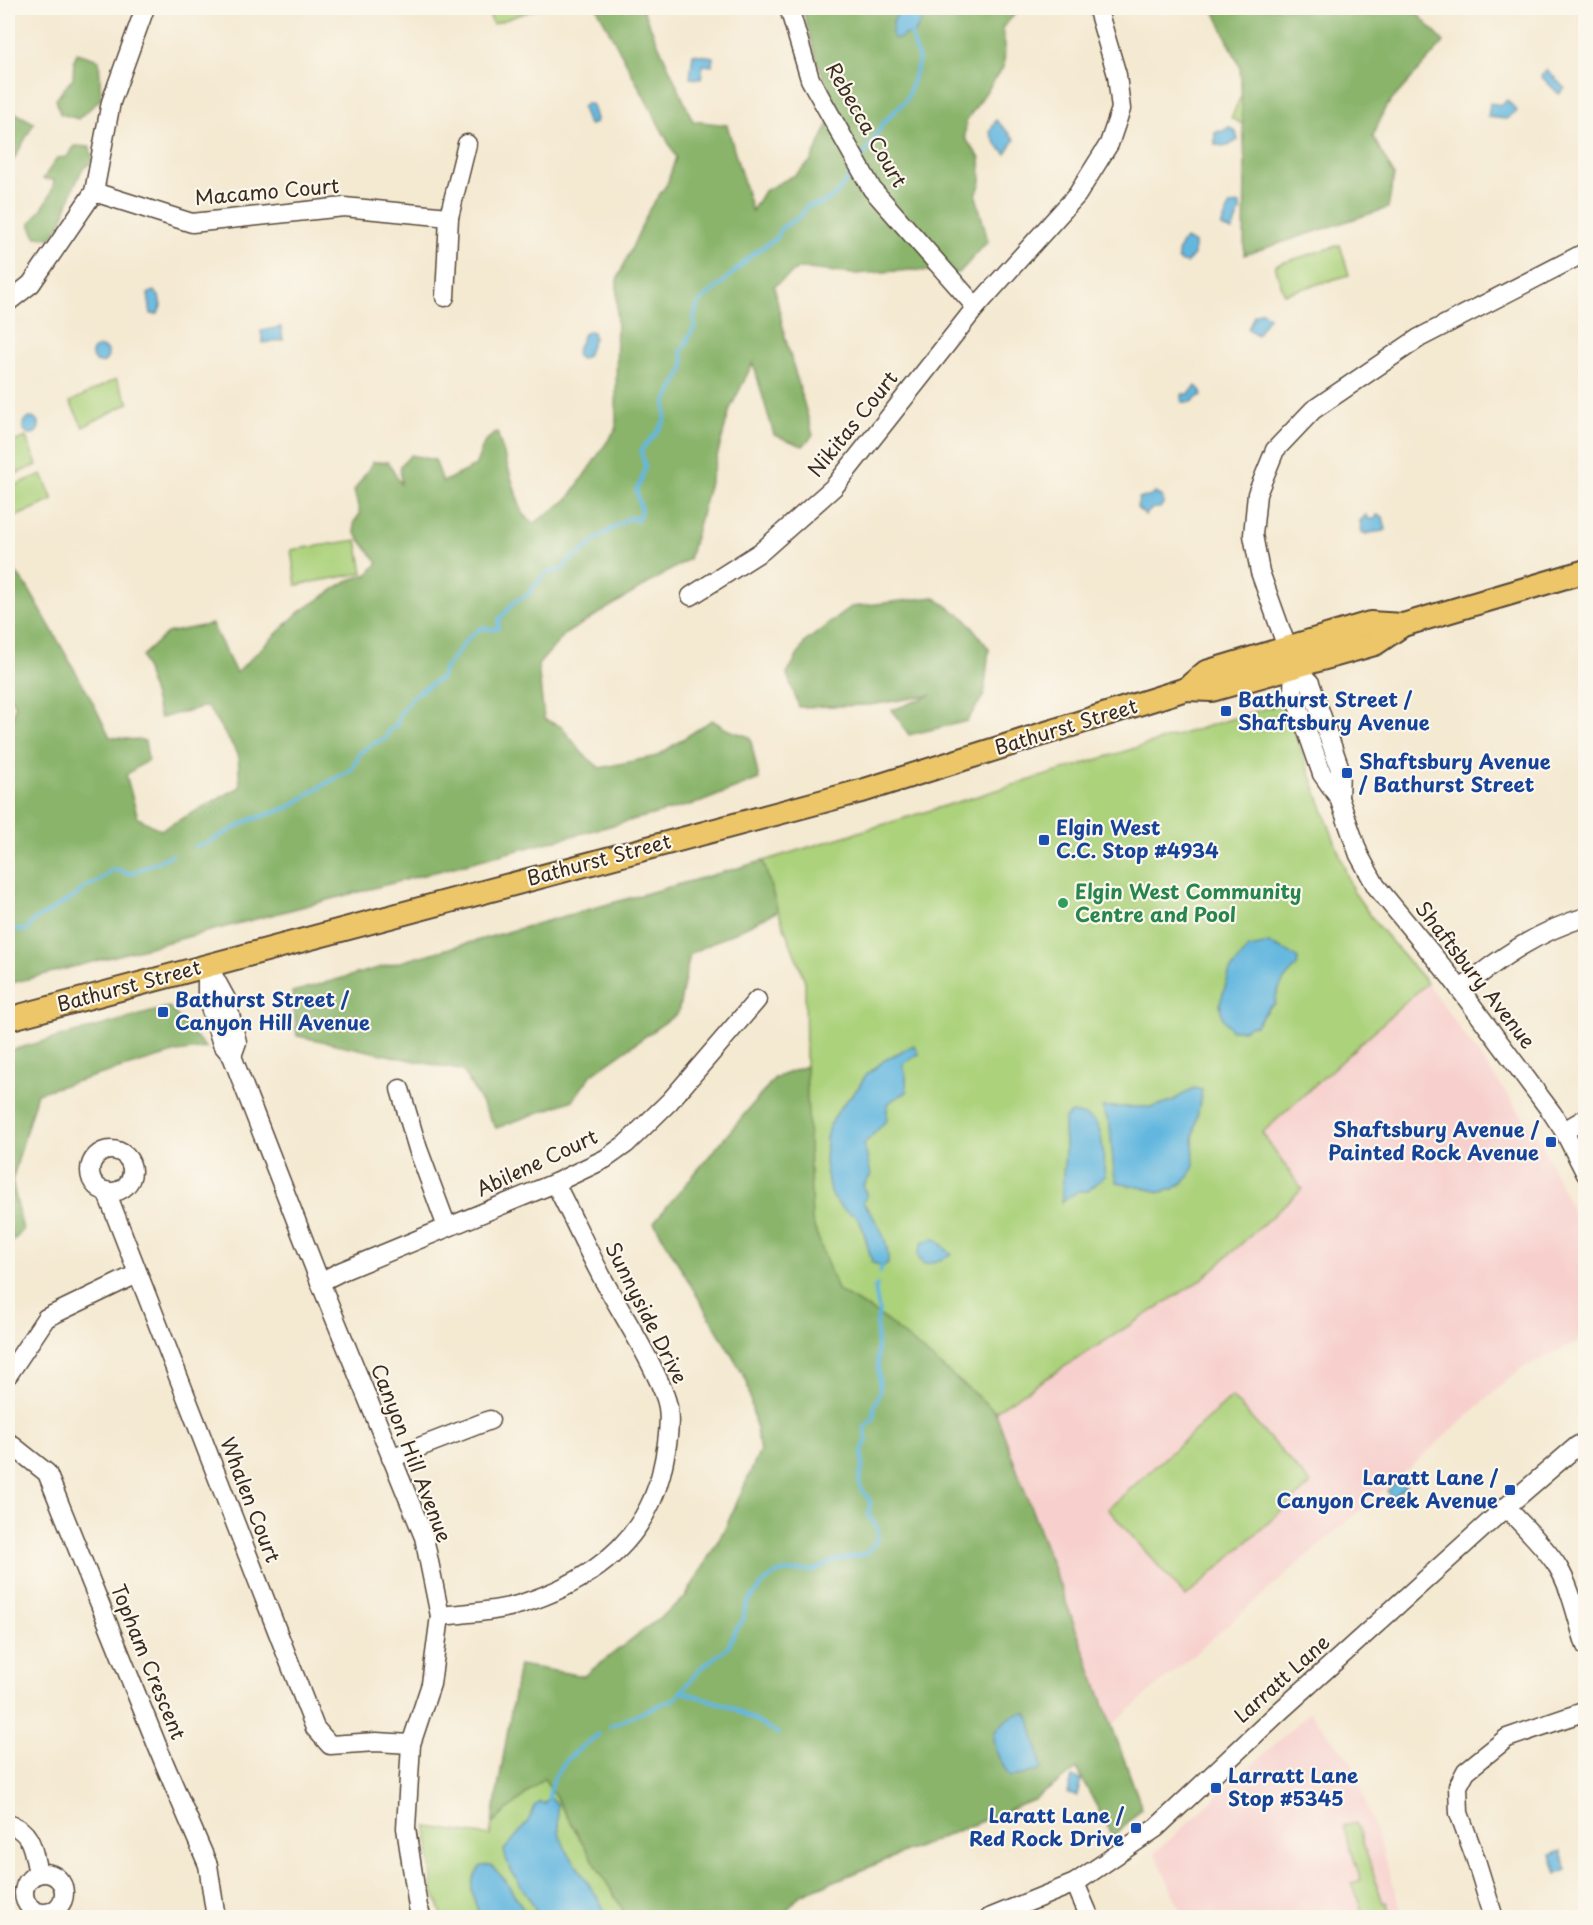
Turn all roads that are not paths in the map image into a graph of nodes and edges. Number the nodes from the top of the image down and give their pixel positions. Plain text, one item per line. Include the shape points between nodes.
1 (145, 8) edge
2 (789, 8) edge
3 (1100, 14) dead end
4 (467, 144) dead end
5 (94, 192) junction
6 (449, 217) junction
7 (1586, 252) edge
8 (445, 297) dead end
9 (8, 302) edge
10 (976, 307) junction
11 (1586, 571) edge
12 (691, 596) dead end
13 (1290, 658) junction
14 (1586, 917) edge
15 (207, 965) junction
16 (1460, 990) junction
17 (757, 1000) dead end
18 (8, 1019) edge
19 (400, 1089) dead end
20 (1586, 1118) edge
21 (1564, 1131) junction
22 (1586, 1174) edge
23 (555, 1183) junction
24 (106, 1191) dead end
25 (447, 1227) junction
26 (137, 1274) junction
27 (320, 1282) junction
28 (8, 1376) edge
29 (490, 1420) dead end
30 (1586, 1441) edge
31 (8, 1442) edge
32 (391, 1458) junction
33 (1506, 1507) junction
34 (440, 1616) junction
35 (1586, 1646) edge
36 (1586, 1711) edge
37 (411, 1744) junction
38 (8, 1824) edge
39 (38, 1874) dead end
40 (1075, 1882) junction
41 (216, 1917) edge
42 (422, 1917) edge
43 (989, 1917) edge
44 (1090, 1917) edge
45 (1494, 1917) edge

1 - 5 street via 111,102
2 - 10 street, Rebecca Court via 810,79 872,189
3 - 10 street, Nikitas Court via 1117,75 1120,109 1109,144 1077,195
4 - 6 street
5 - 6 street, Macamo Court via 192,223 344,207
5 - 9 street via 31,284
6 - 8 street
7 - 13 street, Shaftsbury Avenue via 1419,338 1313,411 1275,450 1257,494 1253,535 1260,572
10 - 12 street, Nikitas Court via 834,487 762,551
11 - 13 main road, Bathurst Street via 1403,626 1375,644
13 - 15 main road, Bathurst Street via 1212,690 1186,689 865,790
13 - 16 street, Shaftsbury Avenue via 1310,683 1340,769 1339,798 1356,849 1376,886
14 - 16 street via 1520,947
15 - 18 main road, Bathurst Street
15 - 27 street, Canyon Hill Avenue via 207,998 222,1044 232,1056
16 - 21 street, Shaftsbury Avenue
17 - 23 street, Abilene Court via 670,1101 626,1144 605,1159
19 - 25 street
20 - 21 street
21 - 22 street, Shaftsbury Avenue
23 - 25 street, Abilene Court
23 - 34 street, Sunnyside Drive via 662,1387 668,1406 669,1432 661,1474 634,1532 620,1550 590,1573 521,1604
24 - 26 street, Whalen Court
25 - 27 street, Abilene Court
26 - 28 street via 46,1318
26 - 37 street, Whalen Court via 315,1728 330,1745
27 - 32 street, Canyon Hill Avenue
29 - 32 street
30 - 33 street, Larratt Lane
31 - 41 street, Topham Crescent via 47,1473 208,1865
32 - 34 street, Canyon Hill Avenue via 424,1537
33 - 35 street via 1557,1566
33 - 40 street, Larratt Lane via 1156,1827
34 - 37 street, Canyon Hill Avenue via 431,1684
36 - 45 street via 1507,1738 1466,1771 1458,1786 1459,1813
37 - 42 street, Canyon Hill Avenue via 406,1828
38 - 39 street via 19,1827 28,1836
40 - 43 street, Larratt Lane
40 - 44 street

